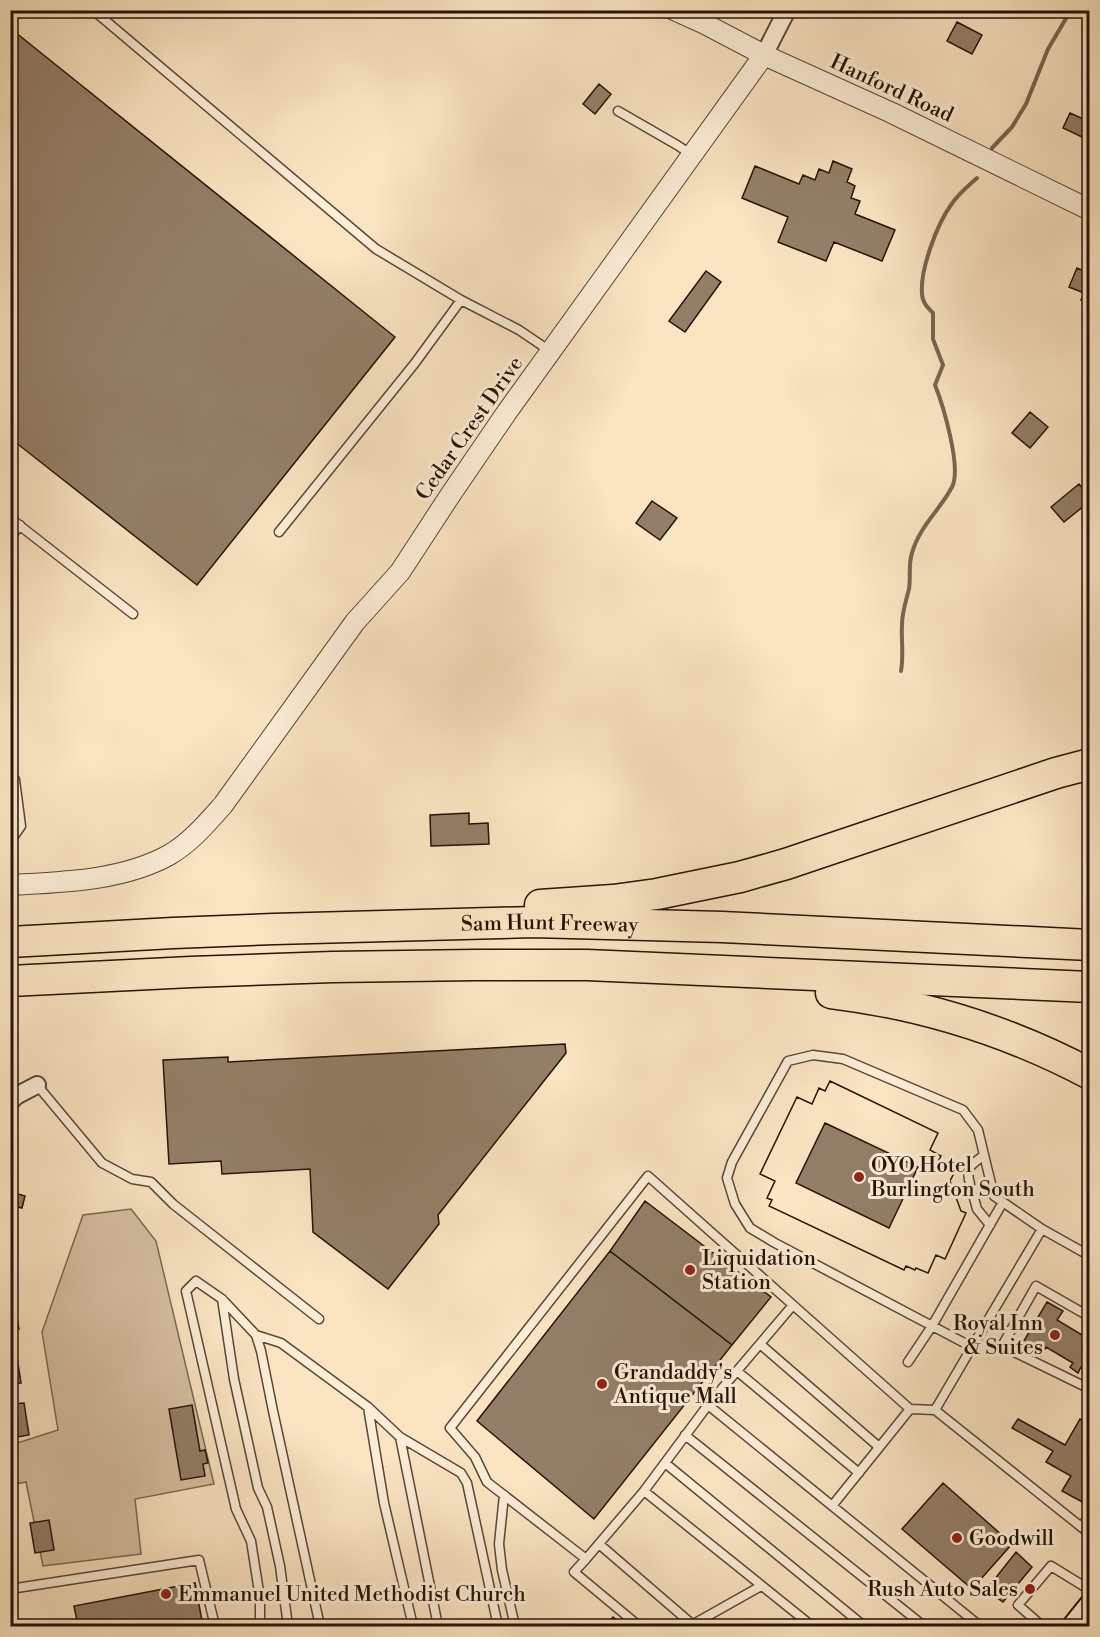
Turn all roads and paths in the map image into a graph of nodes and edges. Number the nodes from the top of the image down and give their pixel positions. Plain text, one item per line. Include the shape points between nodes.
1 (93, 10) edge
2 (674, 10) edge
3 (787, 10) edge
4 (764, 55) junction
5 (618, 111) dead end
6 (692, 155) junction
7 (1089, 210) edge
8 (461, 300) junction
9 (550, 351) junction
10 (10, 518) edge
11 (20, 525) junction
12 (279, 532) dead end
13 (10, 538) edge
14 (133, 614) dead end
15 (1089, 764) edge
16 (10, 779) edge
17 (10, 838) edge
18 (10, 885) edge
19 (274, 929) junction
20 (10, 942) edge
21 (1089, 945) edge
22 (634, 968) junction
23 (10, 981) edge
24 (1089, 987) edge
25 (1089, 1074) edge
26 (37, 1085) joint
27 (10, 1102) edge
28 (984, 1155) junction
29 (970, 1184) dead end
30 (974, 1198) dead end
31 (1003, 1202) junction
32 (990, 1225) junction
33 (1042, 1229) junction
34 (1089, 1256) edge
35 (222, 1299) junction
36 (793, 1305) junction
37 (1089, 1317) edge
38 (319, 1318) dead end
39 (932, 1326) junction
40 (256, 1335) junction
41 (760, 1344) junction
42 (972, 1347) junction
43 (908, 1362) dead end
44 (737, 1371) junction
45 (1089, 1389) edge
46 (708, 1405) junction
47 (368, 1407) junction
48 (910, 1409) junction
49 (935, 1410) junction
50 (685, 1436) junction
51 (400, 1437) junction
52 (879, 1447) junction
53 (665, 1463) junction
54 (859, 1473) junction
55 (644, 1491) junction
56 (504, 1495) junction
57 (832, 1506) junction
58 (1089, 1515) edge
59 (1081, 1527) junction
60 (1089, 1534) edge
61 (599, 1544) junction
62 (586, 1559) junction
63 (761, 1586) junction
64 (10, 1589) edge
65 (1089, 1590) edge
66 (1089, 1606) edge
67 (216, 1626) edge
68 (260, 1626) edge
69 (288, 1626) edge
70 (320, 1626) edge
71 (412, 1626) edge
72 (438, 1626) edge
73 (498, 1626) edge
74 (515, 1626) edge
75 (639, 1626) edge
76 (692, 1626) edge
77 (812, 1626) edge
78 (864, 1626) edge
79 (924, 1626) edge
80 (980, 1626) edge
81 (1042, 1626) edge
82 (1074, 1626) edge

1 - 8 lane via 376,249
2 - 4 street, Hanford Road
3 - 4 street, Cedar Crest Drive
4 - 6 street, Cedar Crest Drive
4 - 7 street, Hanford Road
5 - 6 lane
6 - 9 street, Cedar Crest Drive
8 - 9 lane
8 - 12 lane
9 - 18 street, Cedar Crest Drive via 400,572 355,622 204,826 169,855 133,871
10 - 11 lane
11 - 13 lane
11 - 14 lane
15 - 19 highway via 786,864 700,886 613,900
16 - 17 lane via 15,780 21,826
19 - 20 highway, Sam Hunt Freeway
19 - 21 highway, Sam Hunt Freeway via 532,922
22 - 23 highway, Sam Hunt Freeway via 333,967
22 - 24 highway, Sam Hunt Freeway
22 - 25 highway via 910,1006 1015,1039
26 - 27 street
26 - 38 lane via 102,1162 132,1179 151,1182 173,1204
28 - 29 lane via 970,1166
28 - 31 lane via 994,1196
28 - 39 lane via 978,1130 963,1110 843,1059 813,1055 788,1061 727,1178 735,1204 750,1228
30 - 32 lane via 976,1209
31 - 32 lane
31 - 33 lane
32 - 39 lane
33 - 34 lane
33 - 42 lane
35 - 40 lane
35 - 68 lane via 196,1281 186,1291 236,1509 251,1542
35 - 69 lane via 239,1401 280,1566
36 - 41 lane
36 - 48 lane
36 - 56 lane via 648,1176 450,1428 475,1458 487,1482
37 - 45 lane via 1036,1286 1002,1346
39 - 42 lane
39 - 43 lane
40 - 47 lane via 281,1342
40 - 70 lane
41 - 44 lane
41 - 52 lane
42 - 49 lane
44 - 46 lane
44 - 54 lane
46 - 50 lane
46 - 57 lane
47 - 51 lane
47 - 71 lane via 384,1503
48 - 49 lane
48 - 52 lane
49 - 59 lane
50 - 53 lane
50 - 79 lane
51 - 72 lane
51 - 73 lane via 461,1473 467,1483
52 - 54 lane
53 - 55 lane
53 - 78 lane
54 - 57 lane
55 - 61 lane
55 - 63 lane
56 - 62 lane
56 - 74 lane via 499,1544
57 - 80 lane
58 - 59 lane
59 - 60 lane
61 - 62 lane
61 - 76 lane
62 - 75 lane via 574,1572
63 - 76 lane
63 - 77 lane
64 - 67 lane via 200,1560
65 - 81 lane via 1051,1566 1018,1605
66 - 82 main road

